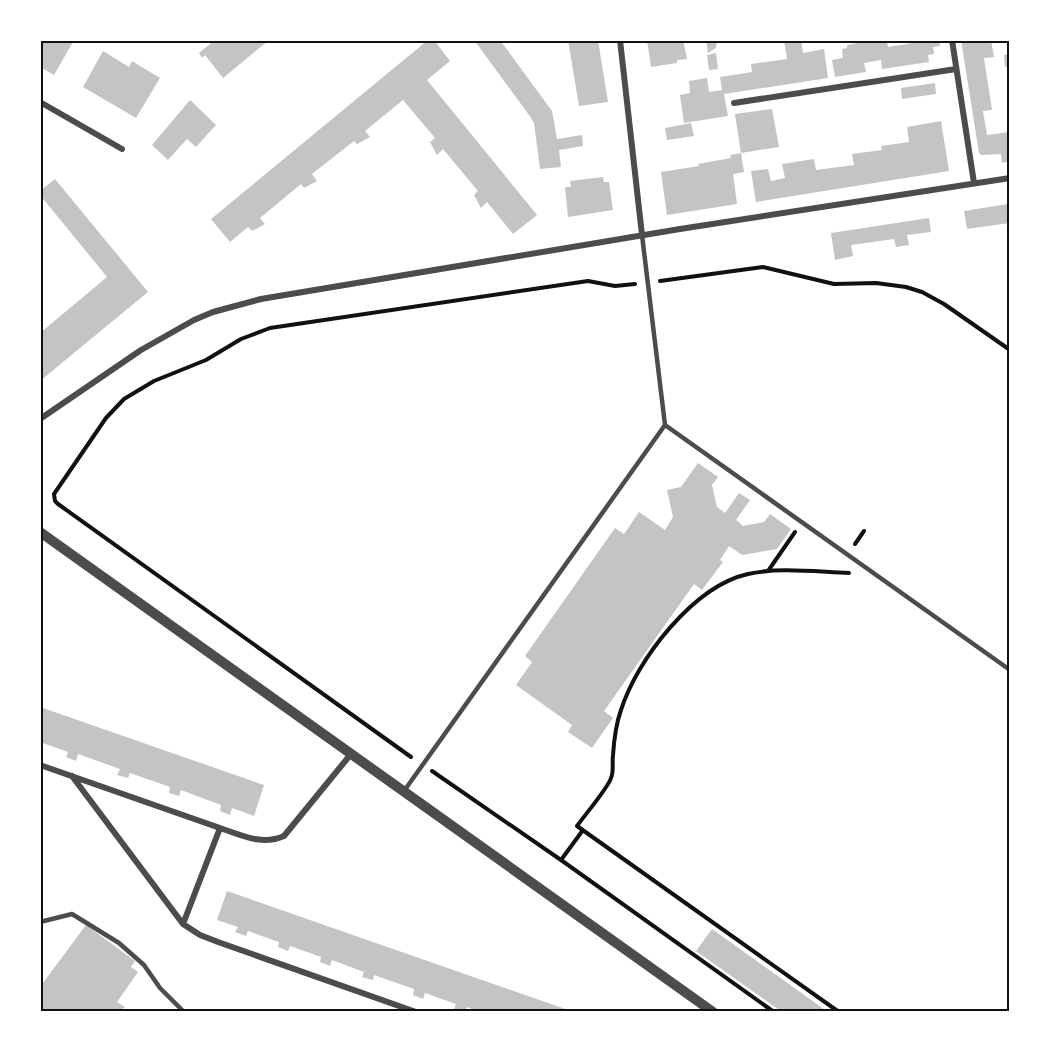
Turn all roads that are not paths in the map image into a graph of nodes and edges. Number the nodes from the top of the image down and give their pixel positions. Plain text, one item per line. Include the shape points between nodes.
1 (620, 40) edge
2 (952, 40) edge
3 (956, 69) junction
4 (41, 102) edge
5 (734, 103) dead end
6 (122, 149) dead end
7 (1010, 178) edge
8 (974, 183) junction
9 (642, 235) junction
10 (40, 419) edge
11 (665, 425) junction
12 (40, 532) edge
13 (1010, 670) edge
14 (351, 754) junction
15 (40, 765) edge
16 (72, 775) junction
17 (404, 791) junction
18 (220, 828) junction
19 (40, 922) edge
20 (183, 924) junction
21 (184, 1011) edge
22 (416, 1011) edge
23 (713, 1011) edge

1 - 9 street
2 - 3 street
3 - 5 street
3 - 8 street
4 - 6 street
7 - 8 street
8 - 9 street
9 - 10 street via 261,299 213,312 141,350
9 - 11 lane
11 - 13 lane
11 - 17 lane
12 - 14 street
14 - 17 street
14 - 18 street via 284,836 264,842
15 - 16 street
16 - 18 street
16 - 20 street
17 - 23 street
18 - 20 street
19 - 21 lane via 72,914 119,943
20 - 22 street via 218,942

